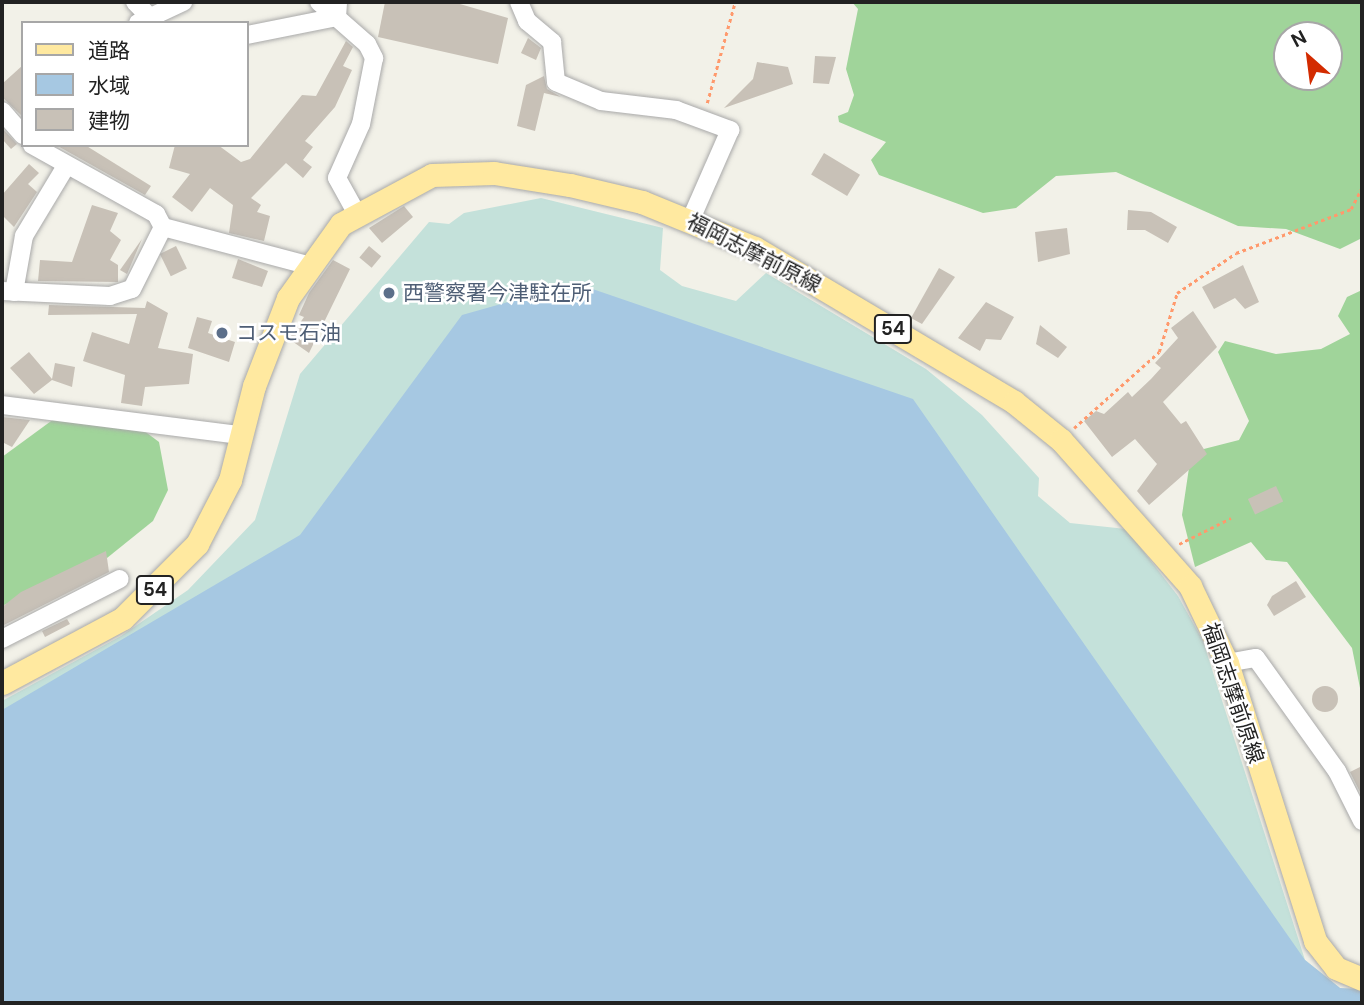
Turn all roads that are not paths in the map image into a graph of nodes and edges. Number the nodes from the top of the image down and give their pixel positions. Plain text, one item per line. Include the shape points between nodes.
1 (135, 2) edge
2 (183, 2) edge
3 (319, 2) edge
4 (519, 2) edge
5 (338, 10) edge
6 (147, 21) edge
7 (248, 35) edge
8 (2, 111) edge
9 (21, 132) edge
10 (37, 147) edge
11 (66, 166) junction
12 (356, 212) junction
13 (691, 219) junction
14 (163, 227) junction
15 (307, 265) junction
16 (8, 292) edge
17 (2, 405) edge
18 (239, 435) junction
19 (120, 579) dead end
20 (2, 639) edge
21 (1227, 663) junction
22 (2, 683) edge
23 (1362, 821) edge
24 (1362, 979) edge

1 - 6 street
2 - 6 street
3 - 5 street
4 - 13 street via 527,21 552,42 556,82 601,101 702,120 730,130
5 - 7 street
5 - 12 street via 374,58 361,124 337,178
8 - 9 street
10 - 11 street
11 - 14 street via 156,214
11 - 16 street via 24,236
12 - 13 main road, 福岡志摩前原線 / 54 via 432,174 463,171 569,186
12 - 15 main road, 福岡志摩前原線 / 54
13 - 21 main road, 福岡志摩前原線 / 54 via 755,248 929,350 1061,440 1190,586
14 - 15 street
14 - 16 street via 132,289 110,296
15 - 18 main road, 福岡志摩前原線 / 54 via 268,349
17 - 18 street
18 - 22 main road, 福岡志摩前原線 / 54 via 230,480 209,523 157,588 123,618
19 - 20 street
21 - 23 street via 1256,658 1337,771
21 - 24 main road, 福岡志摩前原線 / 54 via 1315,941 1336,968

